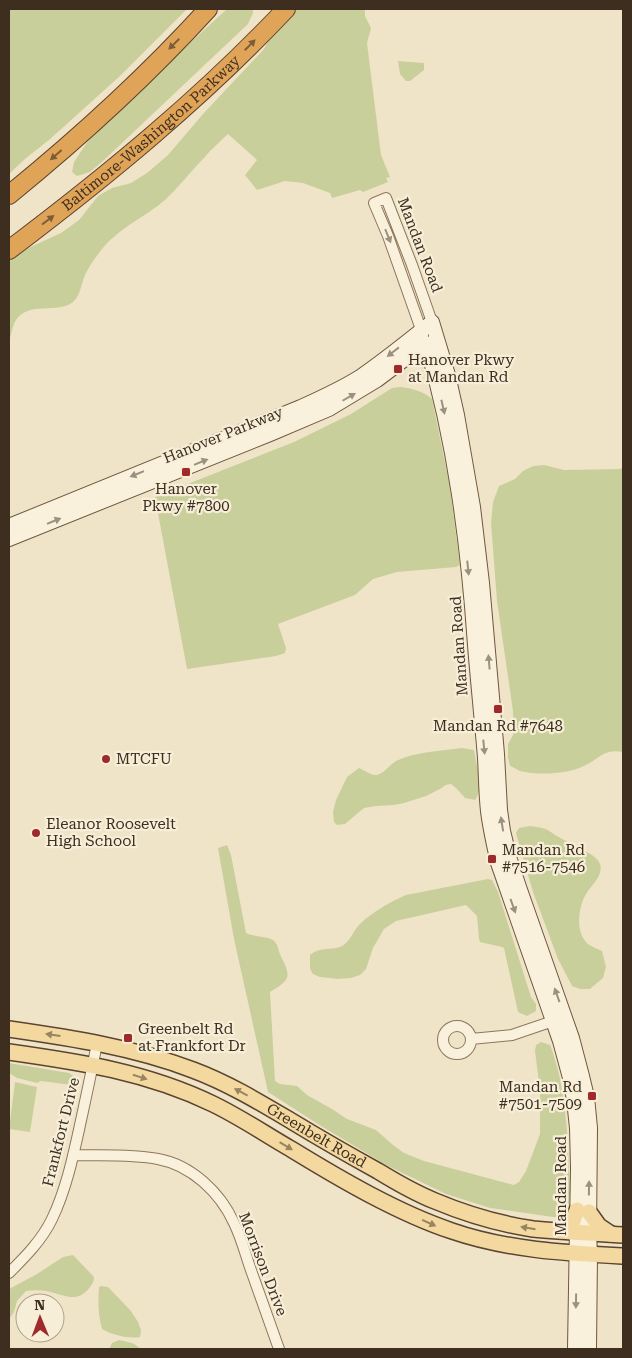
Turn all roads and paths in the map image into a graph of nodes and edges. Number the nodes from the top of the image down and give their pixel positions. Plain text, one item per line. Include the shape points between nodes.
1 (208, 9) edge
2 (286, 9) edge
3 (9, 195) edge
4 (9, 250) edge
5 (429, 333) junction
6 (9, 526) edge
7 (9, 539) edge
8 (559, 1019) junction
9 (9, 1030) edge
10 (471, 1039) dead end
11 (97, 1043) junction
12 (9, 1052) edge
13 (93, 1064) junction
14 (73, 1155) junction
15 (583, 1211) junction
16 (561, 1231) junction
17 (583, 1233) junction
18 (617, 1235) edge
19 (583, 1253) junction
20 (623, 1256) edge
21 (9, 1273) edge
22 (279, 1349) edge
23 (575, 1349) edge
24 (588, 1349) edge

1 -> 3 highway via 101,115
4 -> 2 highway, Baltimore-Washington Parkway via 86,191 183,108
5 -> 5 street, Mandan Road via 409,256 386,198 374,203
5 -> 6 street, Hanover Parkway via 324,397
7 -> 5 street, Hanover Parkway via 329,409 377,380
5 - 8 street, Mandan Road via 463,516 491,833 498,862
8 - 10 street via 512,1035
8 - 15 street, Mandan Road via 576,1114
11 -> 9 main road, Greenbelt Road
11 - 13 street, Frankfort Drive
16 -> 11 main road, Greenbelt Road via 493,1220 433,1200 225,1084 151,1056
12 - 13 main road, Greenbelt Road
13 - 14 street, Frankfort Drive
13 -> 19 main road, Greenbelt Road via 126,1072 212,1103 375,1197 435,1225 501,1244
14 - 21 street, Frankfort Drive via 52,1220
14 - 22 street, Morrison Drive via 158,1159 178,1165 203,1181 216,1194 234,1222
15 - 16 main road
15 - 17 street, Mandan Road
15 - 18 main road via 599,1226
16 - 17 main road, Greenbelt Road
17 - 18 main road, Greenbelt Road
17 - 19 street, Mandan Road
19 - 20 main road, Greenbelt Road
19 -> 23 street, Mandan Road
19 - 24 street, Mandan Road

